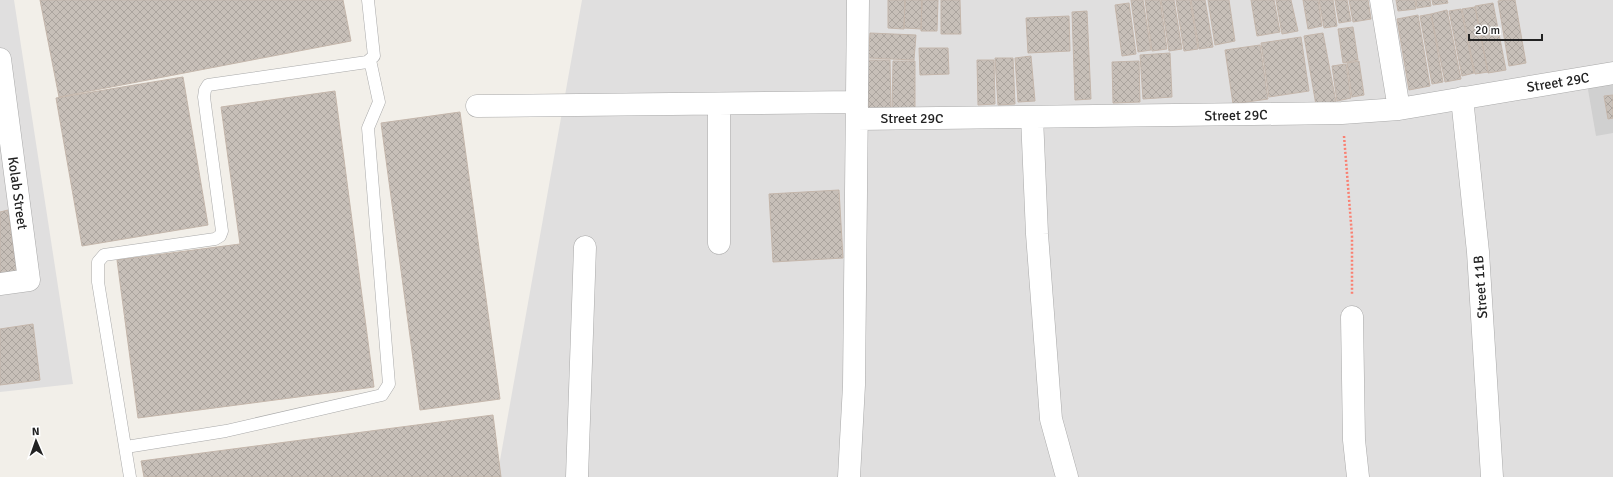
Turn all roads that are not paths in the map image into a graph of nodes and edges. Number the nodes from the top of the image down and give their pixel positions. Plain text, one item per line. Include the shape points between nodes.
1 (368, 0) edge
2 (858, 0) edge
3 (1381, 0) edge
4 (370, 60) junction
5 (1, 71) edge
6 (1613, 73) edge
7 (1462, 98) junction
8 (719, 104) junction
9 (477, 106) dead end
10 (1399, 109) junction
11 (857, 110) junction
12 (1032, 117) junction
13 (719, 243) dead end
14 (585, 247) dead end
15 (0, 284) edge
16 (1352, 317) road end
17 (126, 447) junction
18 (130, 477) edge
19 (577, 477) edge
20 (849, 477) edge
21 (1067, 477) edge
22 (1358, 477) edge
23 (1492, 477) edge

1 - 4 lane via 374,56
2 - 11 street
3 - 10 street
4 - 17 lane via 379,102 368,128 389,384 382,395 226,430
4 - 17 lane via 208,85 204,97 222,231 220,236 104,255 98,262 98,282
5 - 15 street, Kolab Street via 29,280
6 - 7 street, Street 29C
7 - 10 street, Street 29C
7 - 23 street, Street 11B via 1478,252
8 - 9 street, Street 29C
8 - 11 street, Street 29C
8 - 13 street
10 - 12 street, Street 29C via 1342,113
11 - 12 street, Street 29C
11 - 20 street via 854,385
12 - 21 street via 1037,234 1051,419
14 - 19 street
16 - 22 street via 1354,440
17 - 18 lane

